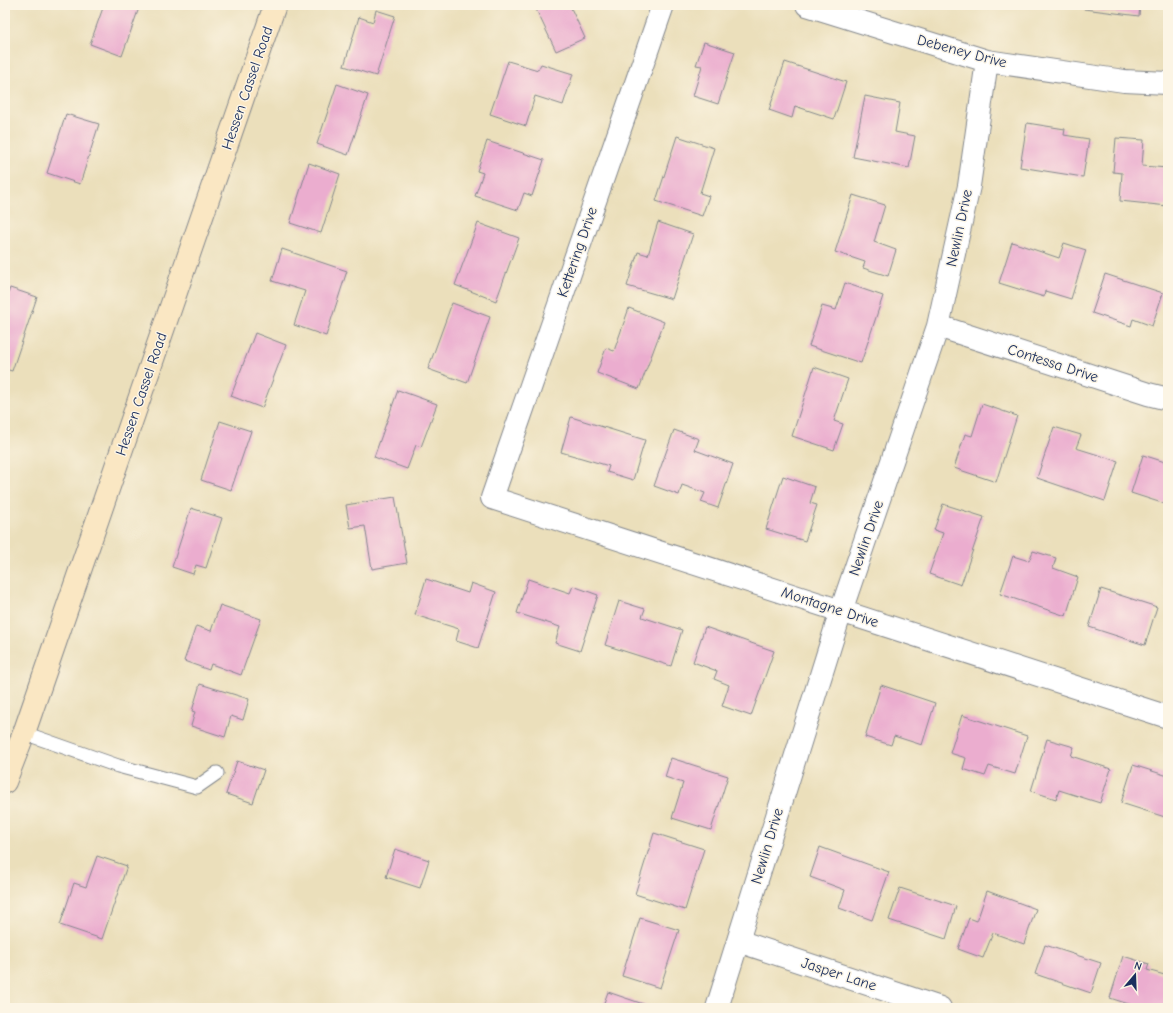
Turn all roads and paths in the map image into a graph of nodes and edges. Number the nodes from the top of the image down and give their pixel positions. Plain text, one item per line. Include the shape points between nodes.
1 (275, 5) edge
2 (663, 5) edge
3 (807, 5) edge
4 (987, 61) junction
5 (1168, 83) edge
6 (938, 326) junction
7 (1168, 399) edge
8 (492, 498) joint
9 (841, 611) junction
10 (1168, 717) edge
11 (24, 733) junction
12 (217, 773) dead end
13 (5, 782) edge
14 (738, 941) junction
15 (717, 1008) edge
16 (940, 1008) edge

1 - 11 main road, Hessen Cassel Road
2 - 8 street, Kettering Drive
3 - 4 street, Debeney Drive
4 - 5 street, Debeney Drive via 1124,82
4 - 6 street, Newlin Drive via 968,186
6 - 7 street, Contessa Drive
6 - 9 street, Newlin Drive
8 - 9 street, Montagne Drive
9 - 10 street, Montagne Drive
9 - 14 street, Newlin Drive
11 - 12 lane via 118,766 197,787
11 - 13 main road, Hessen Cassel Road
14 - 15 street, Newlin Drive
14 - 16 street, Jasper Lane

